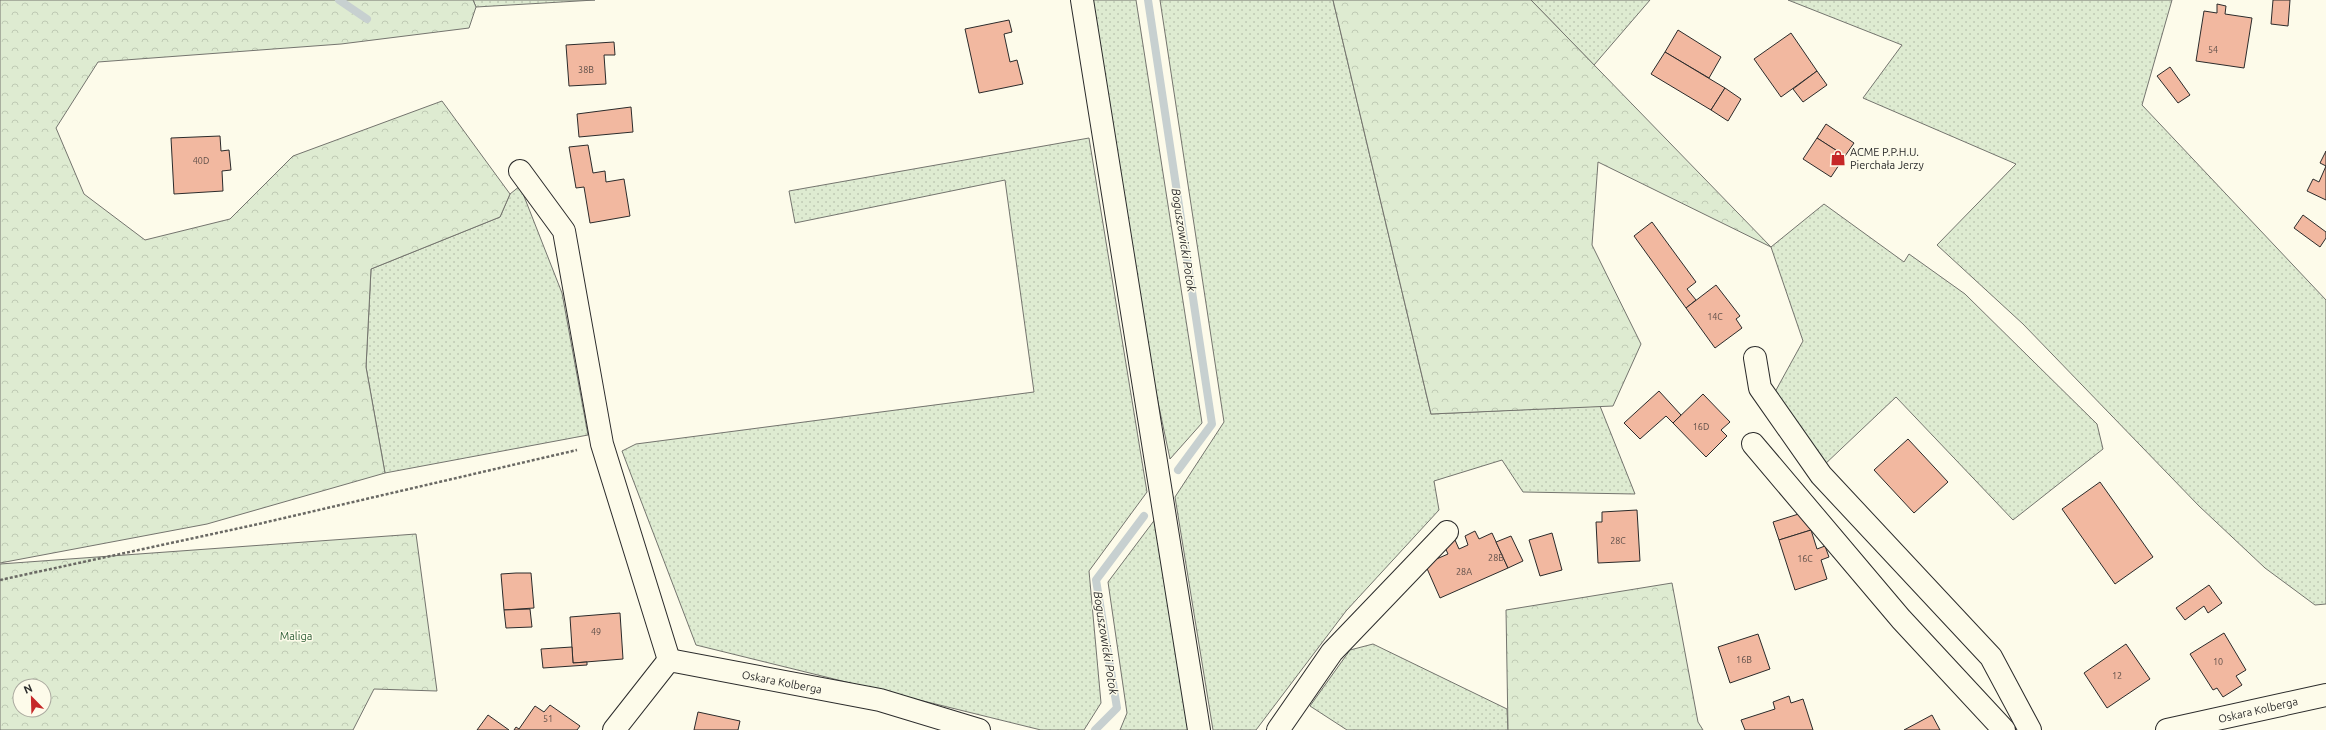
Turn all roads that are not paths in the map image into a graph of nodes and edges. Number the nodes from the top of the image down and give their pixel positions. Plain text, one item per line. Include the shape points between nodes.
1 (1082, 0) edge
2 (520, 171) dead end
3 (1755, 358) dead end
4 (1753, 444) dead end
5 (1447, 532) dead end
6 (669, 660) junction
7 (2326, 695) edge
8 (614, 730) edge
9 (979, 730) edge
10 (1199, 730) edge
11 (1278, 730) edge
12 (2004, 730) edge
13 (2030, 730) edge
14 (2167, 730) edge

1 - 10 street
2 - 6 street via 564,231 602,444
3 - 13 street via 1760,388 1821,475 1991,657
4 - 12 street via 1901,619
5 - 11 street via 1332,652
6 - 8 street
6 - 9 street, Oskara Kolberga via 880,700
7 - 14 street, Oskara Kolberga

